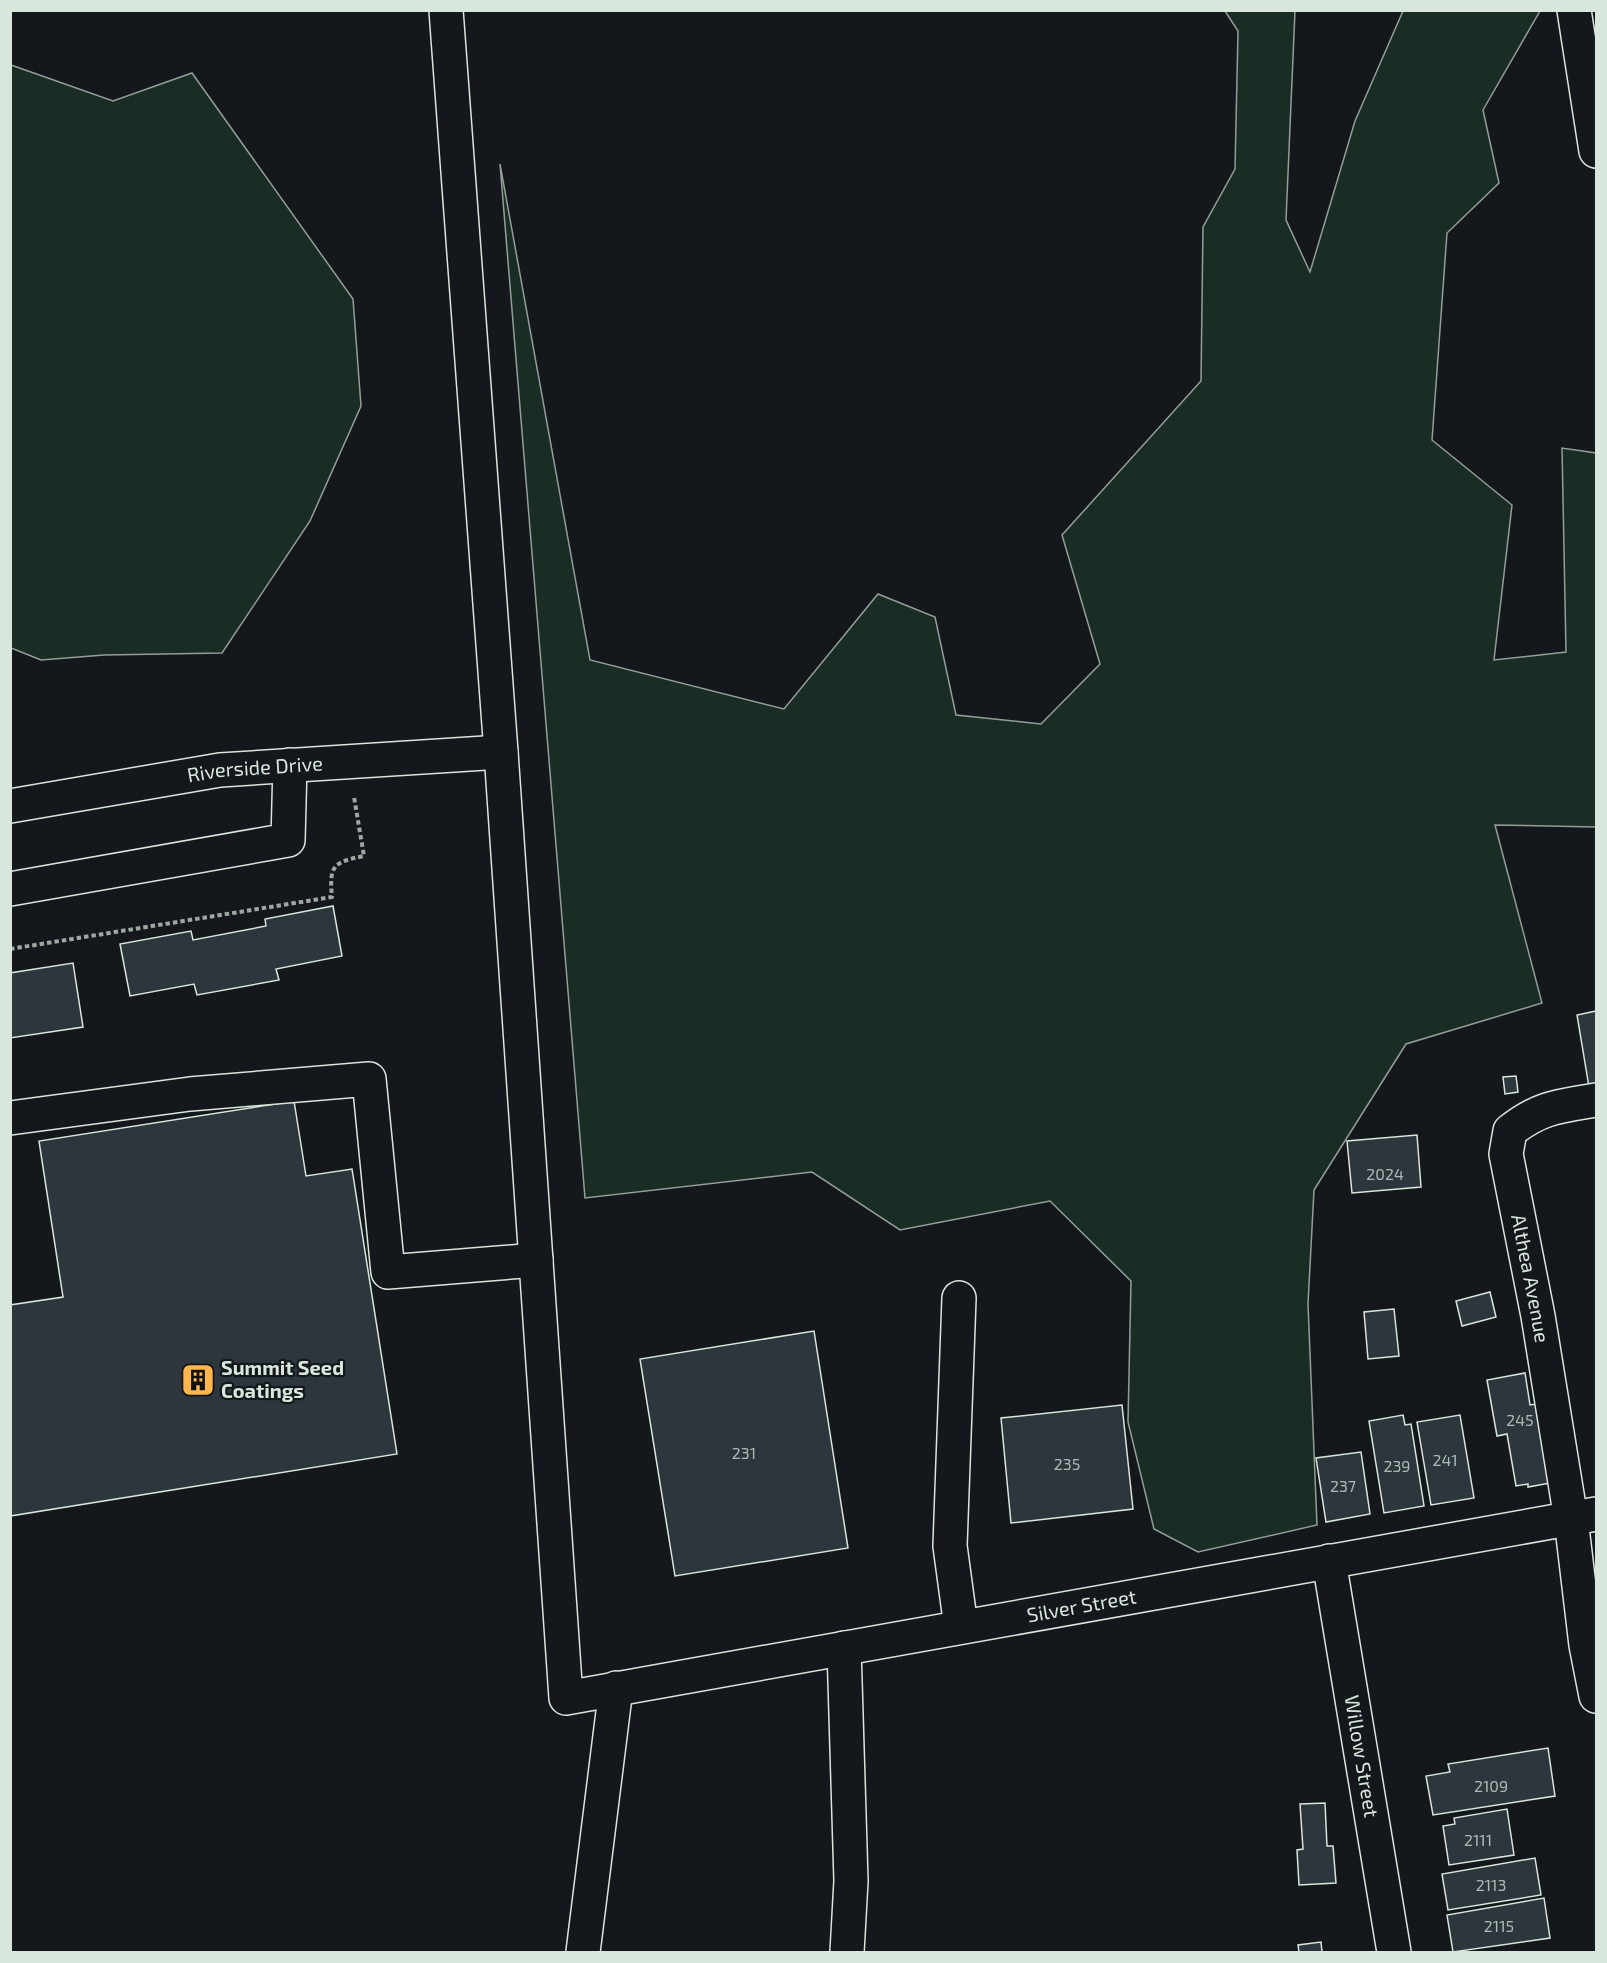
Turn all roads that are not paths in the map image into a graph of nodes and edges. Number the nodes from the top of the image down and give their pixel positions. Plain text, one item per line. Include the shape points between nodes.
1 (446, 10) edge
2 (1574, 10) edge
3 (1596, 151) edge
4 (501, 753) junction
5 (291, 765) junction
6 (10, 806) edge
7 (10, 890) edge
8 (1596, 1100) edge
9 (10, 1118) edge
10 (536, 1260) junction
11 (959, 1298) dead end
12 (1584, 1516) edge
13 (1329, 1561) junction
14 (961, 1627) junction
15 (844, 1648) junction
16 (616, 1689) junction
17 (1596, 1696) edge
18 (583, 1953) edge
19 (847, 1953) edge
20 (1394, 1953) edge

1 - 4 street
2 - 3 street
4 - 5 street, Riverside Drive
4 - 10 street
5 - 6 street, Riverside Drive via 220,770
5 - 7 street via 288,840
8 - 12 street, Althea Avenue via 1530,1115 1509,1131 1506,1154
9 - 10 street via 190,1094 369,1078 388,1272
10 - 16 street, Silver Street via 566,1698
11 - 14 street via 950,1546
12 - 13 street, Silver Street
12 - 17 street, Althea Avenue via 1586,1645
13 - 14 street, Silver Street
13 - 20 street, Willow Street
14 - 15 street, Silver Street
15 - 16 street, Silver Street
15 - 19 street via 850,1881
16 - 18 street

